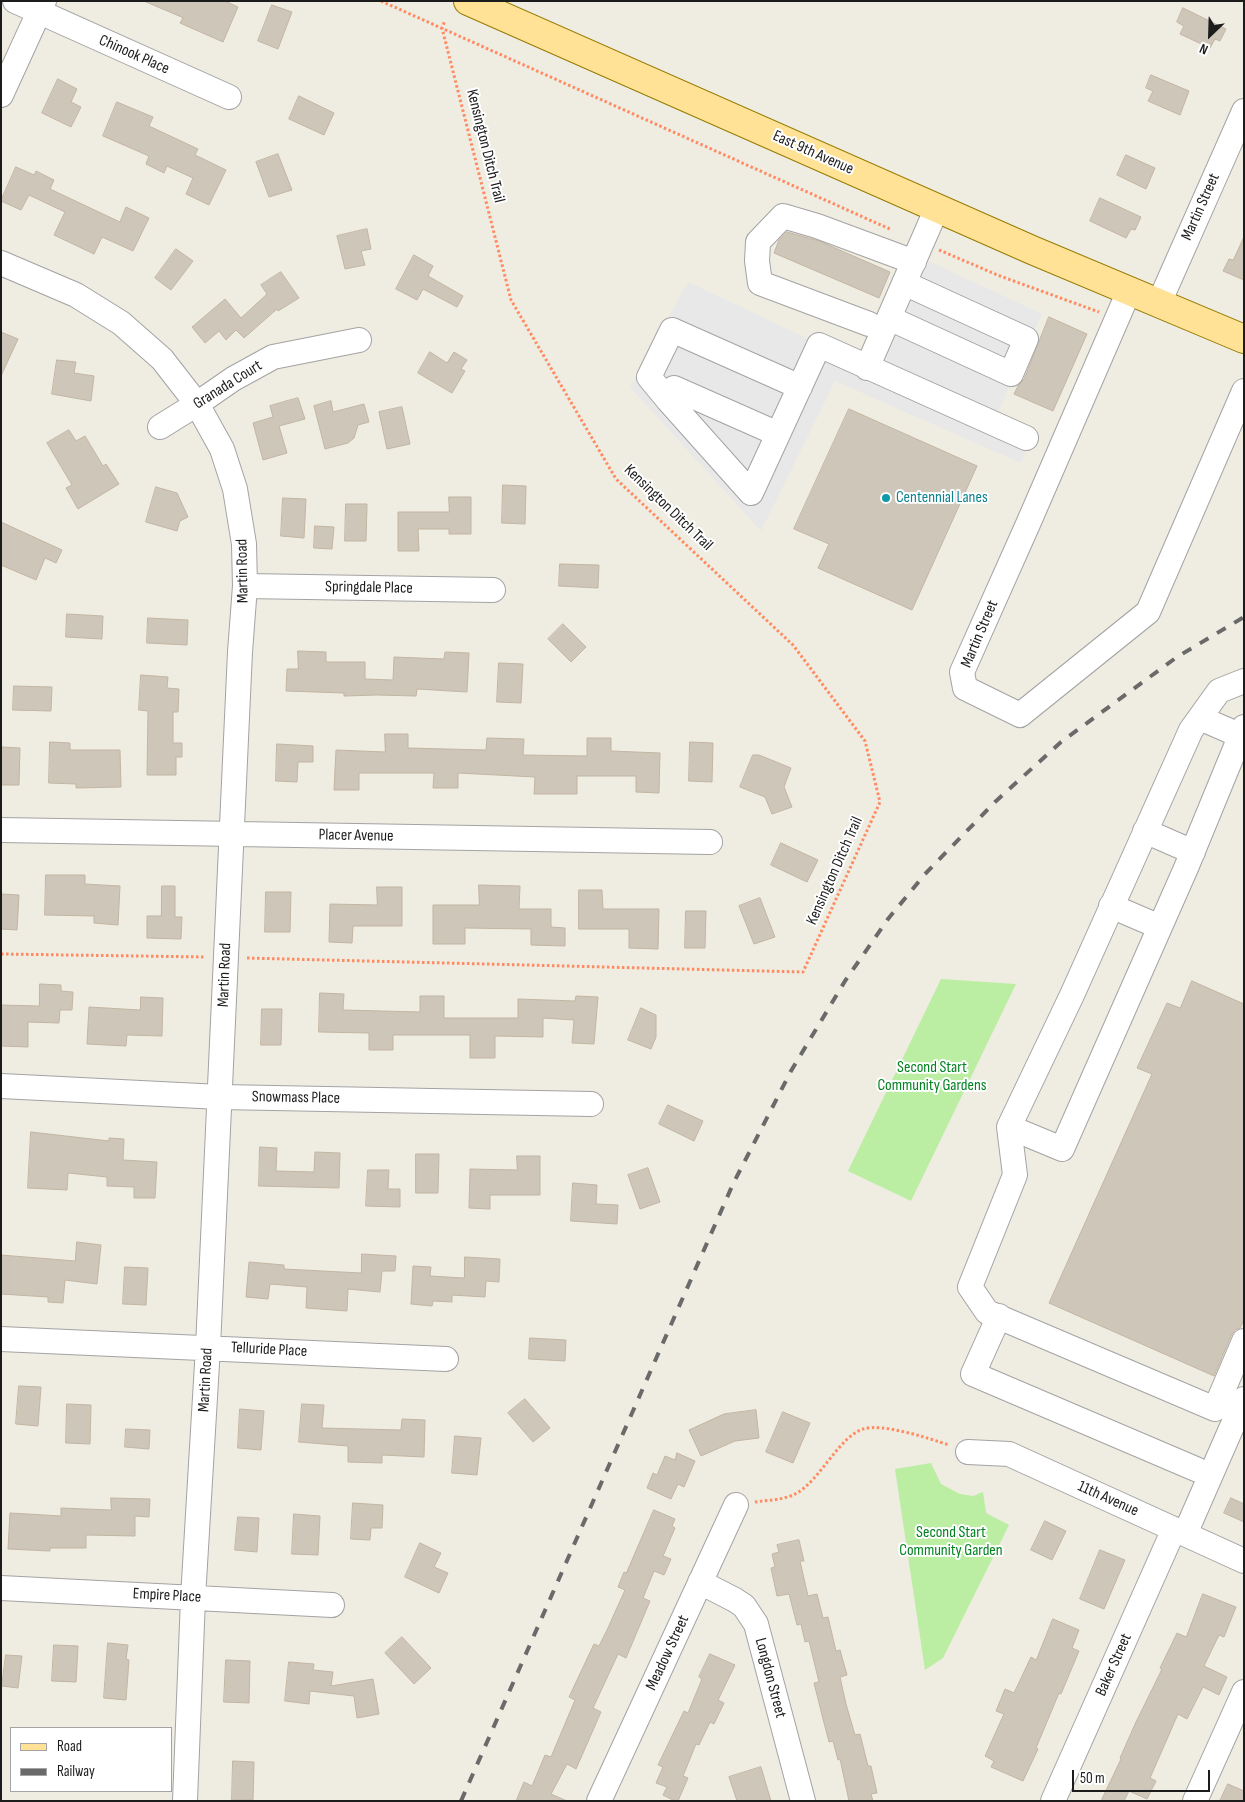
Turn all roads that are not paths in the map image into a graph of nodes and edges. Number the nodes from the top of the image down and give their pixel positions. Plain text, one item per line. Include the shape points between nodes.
1 (15, 1) edge
2 (468, 1) edge
3 (41, 7) edge
4 (1, 96) edge
5 (229, 97) dead end
6 (1244, 111) edge
7 (937, 208) junction
8 (918, 252) junction
9 (1, 263) edge
10 (904, 283) junction
11 (1129, 291) junction
12 (1159, 303) junction
13 (834, 310) junction
14 (879, 321) junction
15 (1244, 338) edge
16 (360, 340) dead end
17 (819, 345) junction
18 (867, 368) junction
19 (800, 387) junction
20 (1244, 391) edge
21 (668, 400) junction
22 (197, 404) junction
23 (160, 427) dead end
24 (778, 434) junction
25 (1026, 438) dead end
26 (245, 586) junction
27 (493, 590) dead end
28 (1244, 681) edge
29 (1200, 718) junction
30 (1242, 731) edge
31 (1, 830) edge
32 (1145, 831) junction
33 (231, 834) junction
34 (710, 842) dead end
35 (1192, 852) junction
36 (1111, 906) junction
37 (1160, 928) junction
38 (1, 1086) edge
39 (220, 1097) junction
40 (591, 1104) dead end
41 (1009, 1126) junction
42 (999, 1316) junction
43 (1, 1339) edge
44 (1244, 1341) edge
45 (208, 1347) junction
46 (446, 1359) dead end
47 (1244, 1399) edge
48 (968, 1452) road end
49 (1198, 1470) dead end
50 (736, 1504) road end
51 (1180, 1532) junction
52 (1244, 1561) edge
53 (700, 1582) junction
54 (1, 1588) edge
55 (193, 1598) junction
56 (332, 1605) dead end
57 (1244, 1692) edge
58 (185, 1801) edge
59 (599, 1801) edge
60 (803, 1801) edge
61 (1053, 1801) edge
62 (1195, 1801) edge

1 - 3 street, Chinook Place
2 - 7 main road, East 9th Avenue
3 - 4 street
3 - 5 street, Chinook Place
6 - 12 street, Martin Street
7 - 8 street
7 - 11 main road, East 9th Avenue
8 - 10 street
8 - 13 street via 783,216 758,242 760,283
9 - 22 street, Martin Road via 76,295 121,324 162,359
10 - 14 street
10 - 14 street via 1026,339 1011,374
11 - 12 main road, East 9th Avenue
11 - 20 street, Martin Street via 962,672 965,688 1020,715 1148,612
12 - 15 main road, East 9th Avenue
13 - 14 street
13 - 17 street
14 - 18 street
16 - 22 street, Granada Court via 273,358 233,379
17 - 18 street
17 - 19 street
18 - 25 street
19 - 21 street via 672,330 649,377
19 - 24 street
21 - 24 street via 674,388
21 - 24 street via 750,493
22 - 23 street, Granada Court
22 - 26 street, Martin Road via 222,450 235,489 244,544
26 - 27 street, Springdale Place
26 - 33 street, Martin Road
28 - 29 street via 1219,691
29 - 30 street
29 - 32 street via 1191,730
30 - 35 street
31 - 33 street, Placer Avenue
32 - 35 street
32 - 36 street
33 - 34 street, Placer Avenue
33 - 39 street, Martin Road
35 - 37 street
36 - 37 street
36 - 41 street
37 - 41 street via 1062,1149
38 - 39 street, Snowmass Place
39 - 40 street, Snowmass Place
39 - 45 street, Martin Road
41 - 42 street via 1014,1174 970,1287 987,1312
42 - 44 street via 1215,1409
42 - 49 street via 973,1374
43 - 45 street, Telluride Place
45 - 46 street, Telluride Place
45 - 55 street, Martin Road
47 - 51 street, Baker Street
48 - 51 street, 11th Avenue via 1009,1454
50 - 53 street, Meadow Street
51 - 52 street, 11th Avenue
51 - 61 street, Baker Street
53 - 59 street, Meadow Street
53 - 60 street, Longdon Street via 744,1606 756,1624
54 - 55 street, Empire Place
55 - 56 street, Empire Place
55 - 58 street, Martin Road
57 - 62 street

